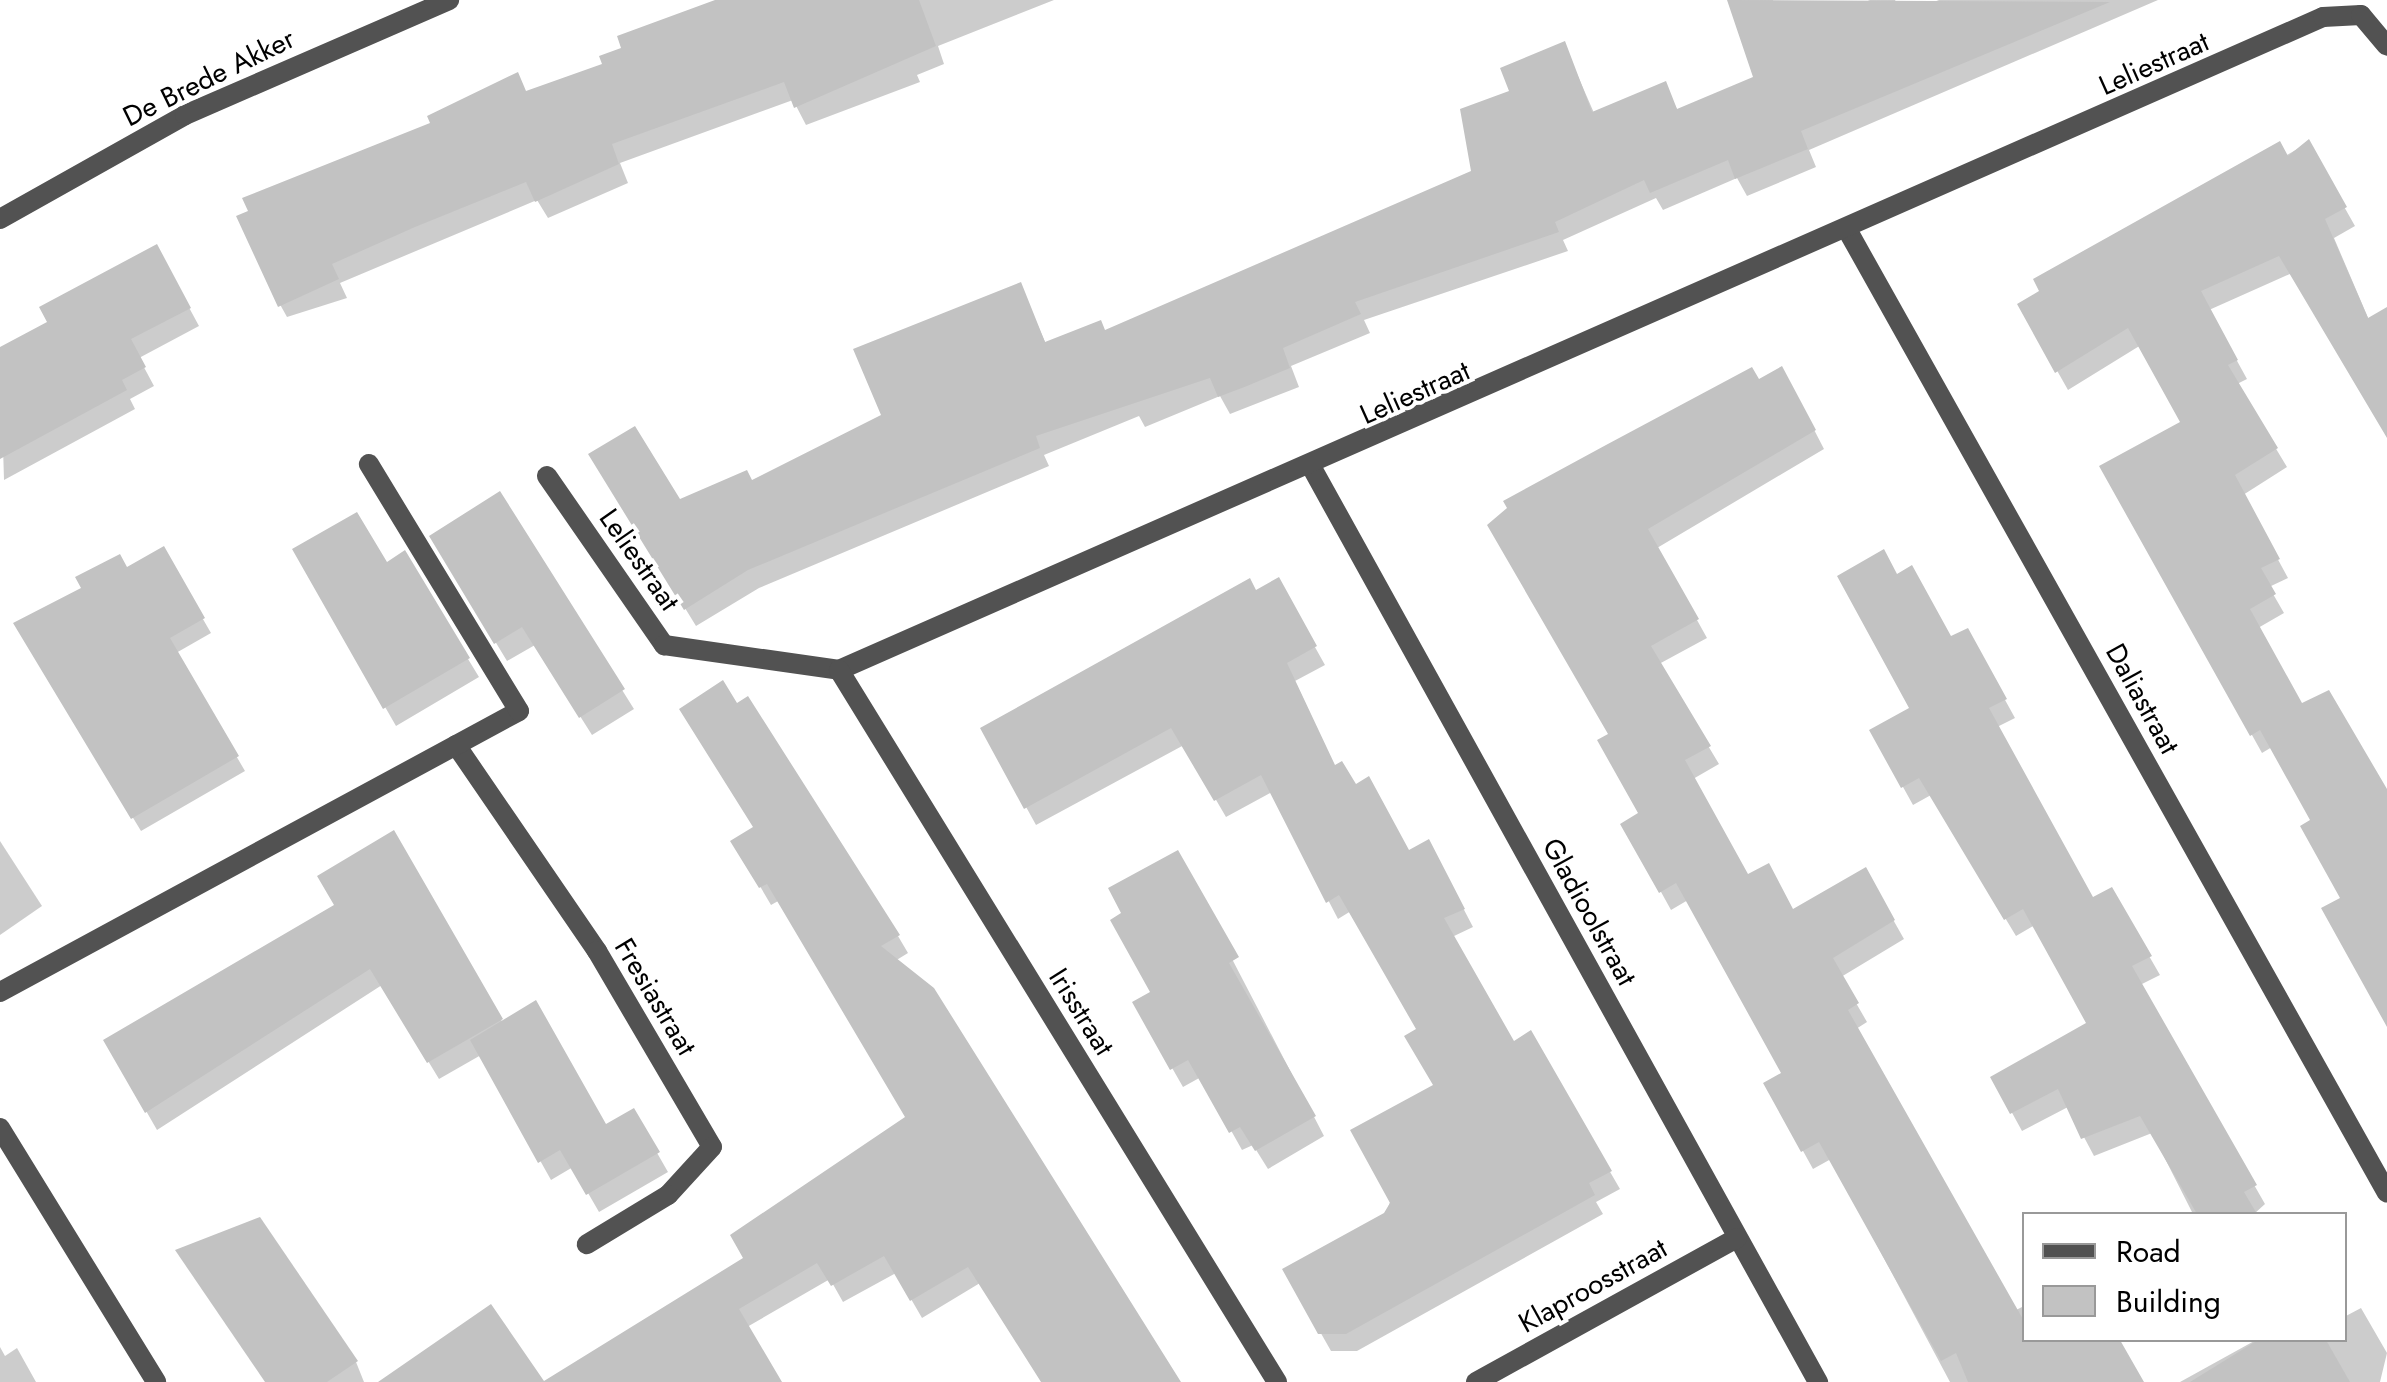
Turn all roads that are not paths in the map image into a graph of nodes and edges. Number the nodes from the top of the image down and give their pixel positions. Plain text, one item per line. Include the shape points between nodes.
1 (449, 0) edge
2 (2387, 46) edge
3 (0, 219) edge
4 (1848, 233) junction
5 (368, 464) dead end
6 (1312, 468) junction
7 (547, 476) dead end
8 (839, 670) junction
9 (456, 745) junction
10 (0, 992) edge
11 (0, 1128) edge
12 (2387, 1193) edge
13 (1737, 1238) junction
14 (587, 1244) dead end
15 (156, 1382) edge
16 (1276, 1382) edge
17 (1476, 1382) edge
18 (1818, 1382) edge

1 - 3 street, De Brede Akker via 185,116
2 - 4 street, Leliestraat via 2361,16 2324,17
4 - 6 street, Leliestraat
4 - 12 street, Daliastraat
5 - 9 street via 519,711
6 - 8 street, Leliestraat
6 - 13 street, Gladioolstraat
7 - 8 street, Leliestraat via 664,645
8 - 16 street, Irisstraat
9 - 10 street
9 - 14 street, Fresiastraat via 596,952 712,1147 668,1195
11 - 15 street
13 - 17 street, Klaproosstraat
13 - 18 street, Gladioolstraat

